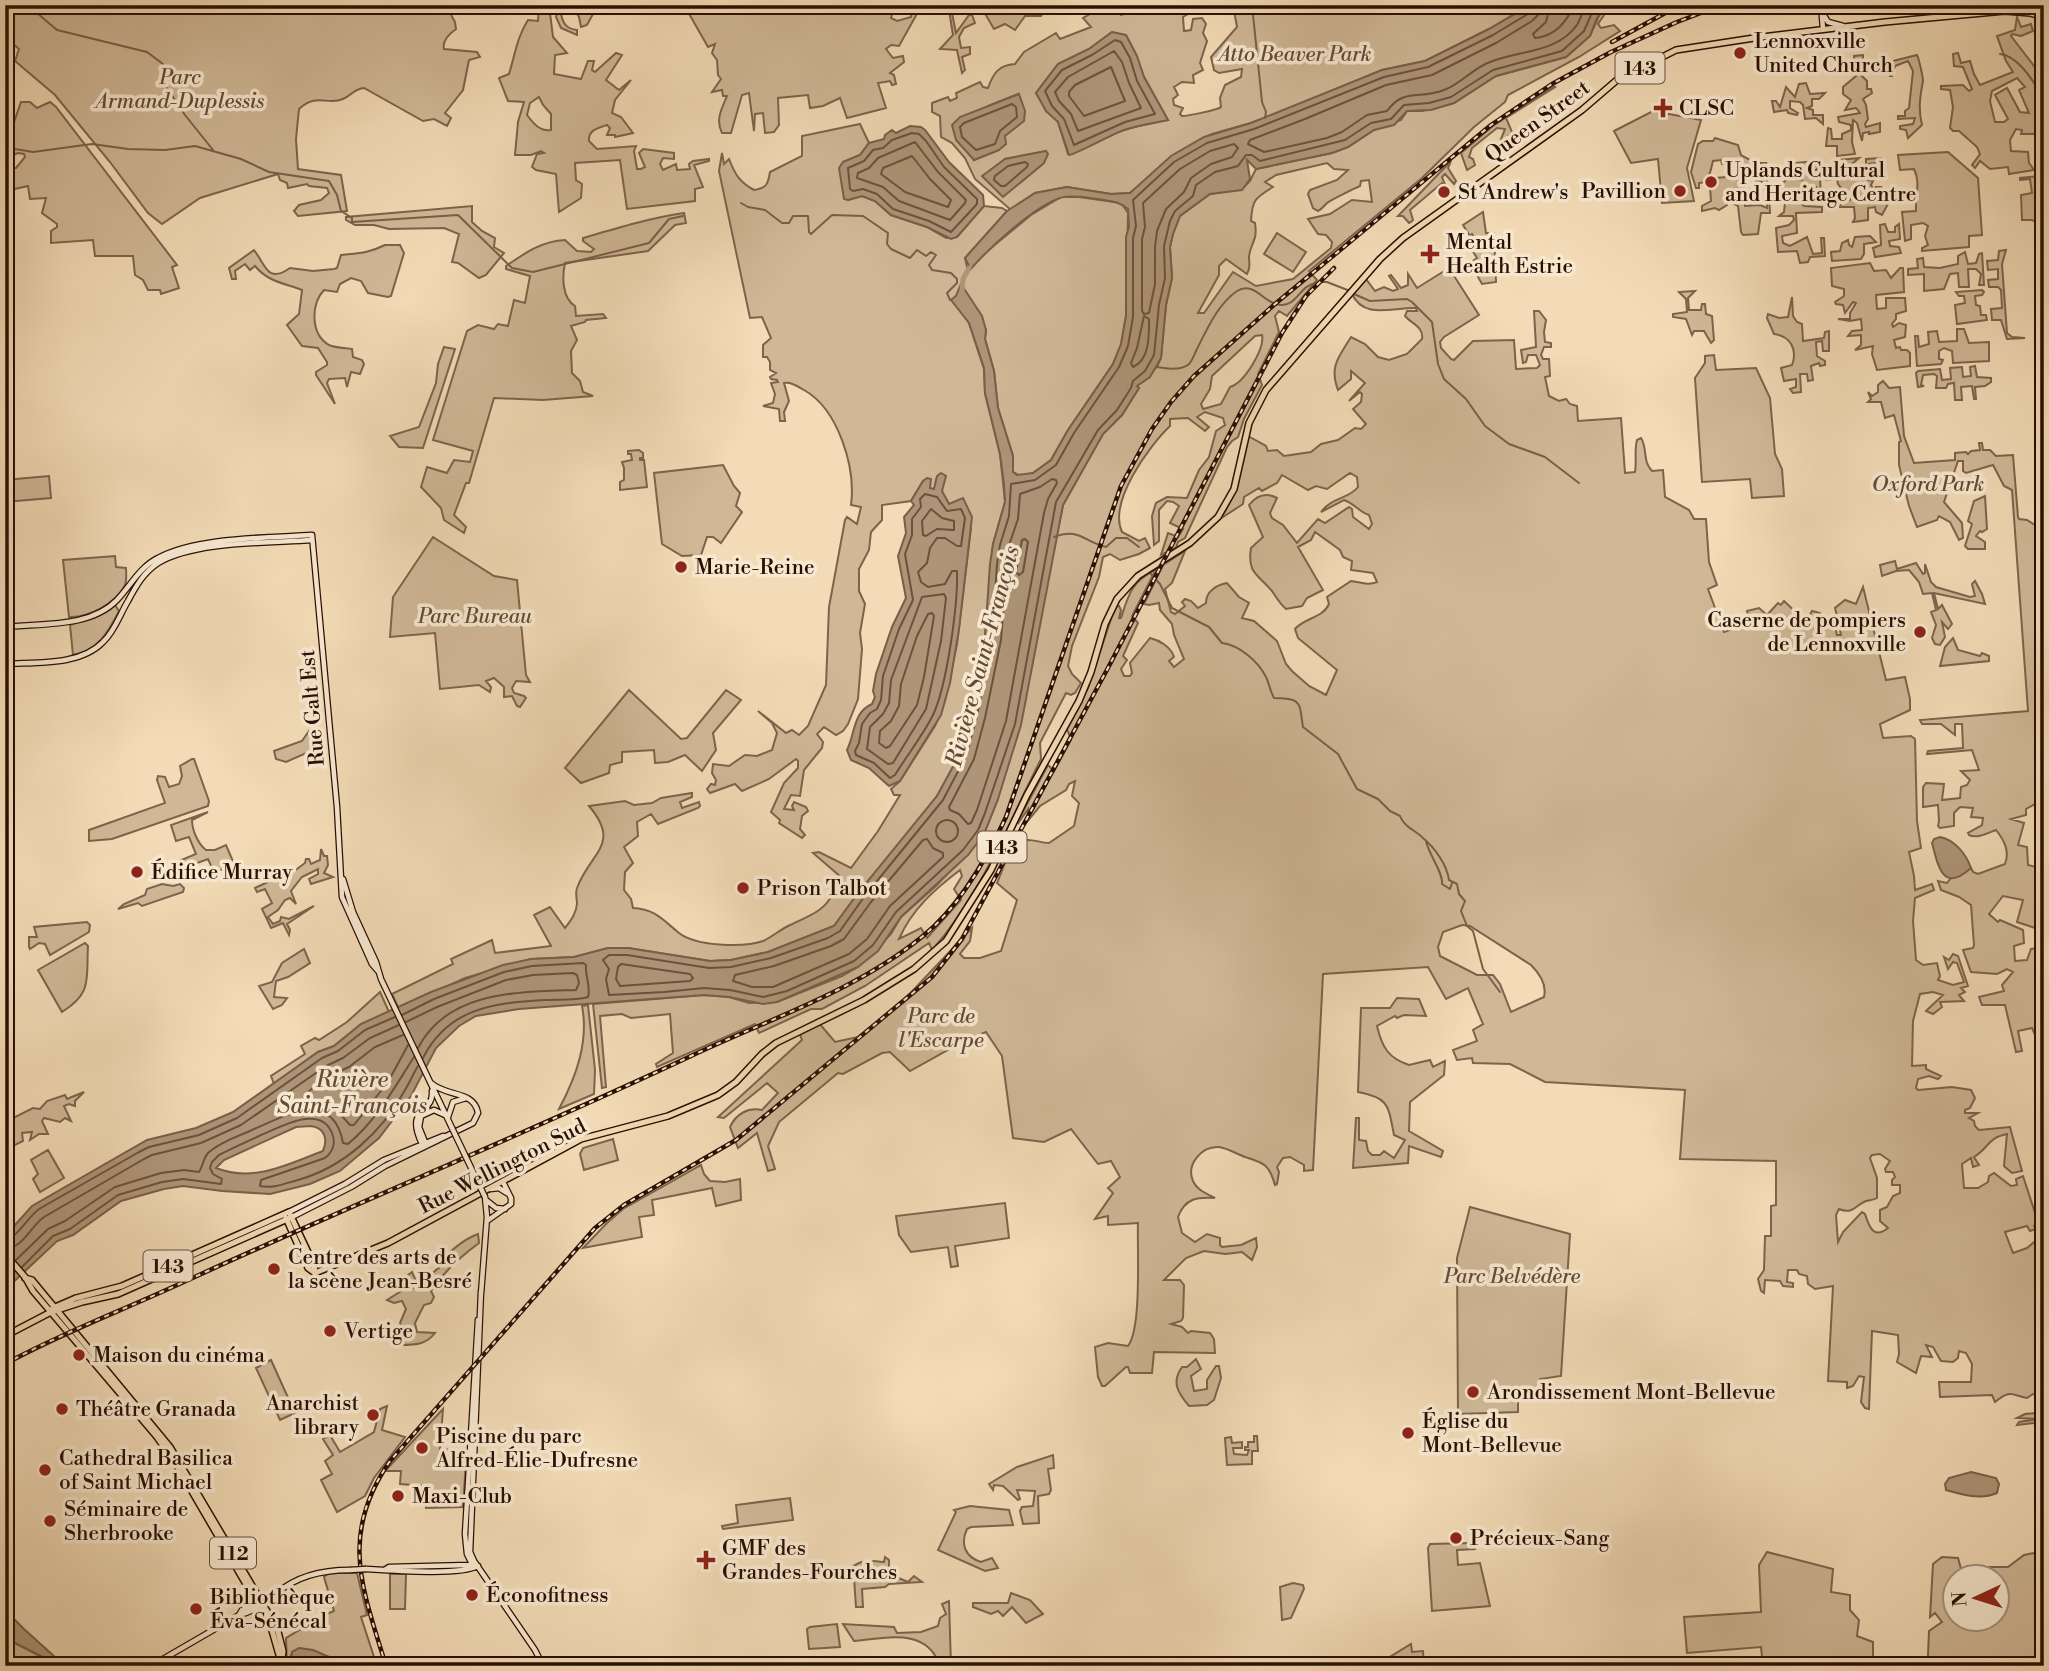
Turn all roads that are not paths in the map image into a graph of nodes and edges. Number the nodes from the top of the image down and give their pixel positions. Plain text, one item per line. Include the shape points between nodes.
1 (1821, 8) edge
2 (2044, 17) edge
3 (1844, 26) junction
4 (1823, 29) junction
5 (1214, 522) joint
6 (312, 538) junction
7 (116, 601) junction
8 (123, 609) junction
9 (5, 627) edge
10 (5, 664) edge
11 (431, 1083) junction
12 (469, 1098) junction
13 (448, 1118) junction
14 (454, 1130) junction
15 (423, 1144) junction
16 (503, 1182) junction
17 (490, 1189) junction
18 (510, 1196) junction
19 (485, 1199) junction
20 (506, 1209) junction
21 (288, 1215) junction
22 (486, 1222) junction
23 (5, 1254) edge
24 (54, 1310) junction
25 (5, 1336) edge
26 (478, 1566) junction
27 (260, 1603) junction
28 (281, 1664) edge
29 (151, 1666) edge
30 (543, 1666) edge

1 - 3 main road via 1828,22
1 - 4 main road
2 - 3 main road, Queen Street / 143 via 2005,11
3 - 4 main road, Queen Street / 143
4 - 5 main road, Queen Street / 143 via 1684,48 1626,75 1403,238 1266,390 1249,423 1234,489
5 - 16 main road, Rue Wellington Sud / 143 via 1138,576 1117,599 1079,701 991,870 938,949 864,1000 776,1043 718,1095 668,1116 581,1139
6 - 7 main road via 179,549 147,565
6 - 8 main road via 179,554 147,573
6 - 11 main road, Rue Galt Est via 342,877 377,971
7 - 8 main road
7 - 9 main road via 90,618
8 - 10 main road via 93,651
11 - 12 main road
11 - 13 main road, Rue Galt Est
11 - 15 main road via 433,1098 415,1123
12 - 13 main road via 453,1102
12 - 14 main road via 476,1105 477,1116 470,1125
13 - 14 main road
13 - 15 main road via 437,1110 423,1114 419,1124
14 - 15 main road
14 - 19 main road, bridge
15 - 21 main road via 351,1187
16 - 17 main road, Rue Wellington Sud / 143
16 - 18 main road
17 - 18 main road via 503,1189
17 - 21 main road, Rue Wellington Sud / 143 via 388,1242 315,1273 308,1269
18 - 20 main road
19 - 20 main road
19 - 22 main road
20 - 22 main road
21 - 24 main road, 143 via 118,1294
22 - 26 main road via 469,1543
23 - 24 main road, 112
24 - 25 main road, 143
24 - 27 main road, 112 via 188,1474
26 - 27 main road, bridge via 315,1572
26 - 30 main road
27 - 28 main road, 112 via 279,1634
27 - 29 main road

